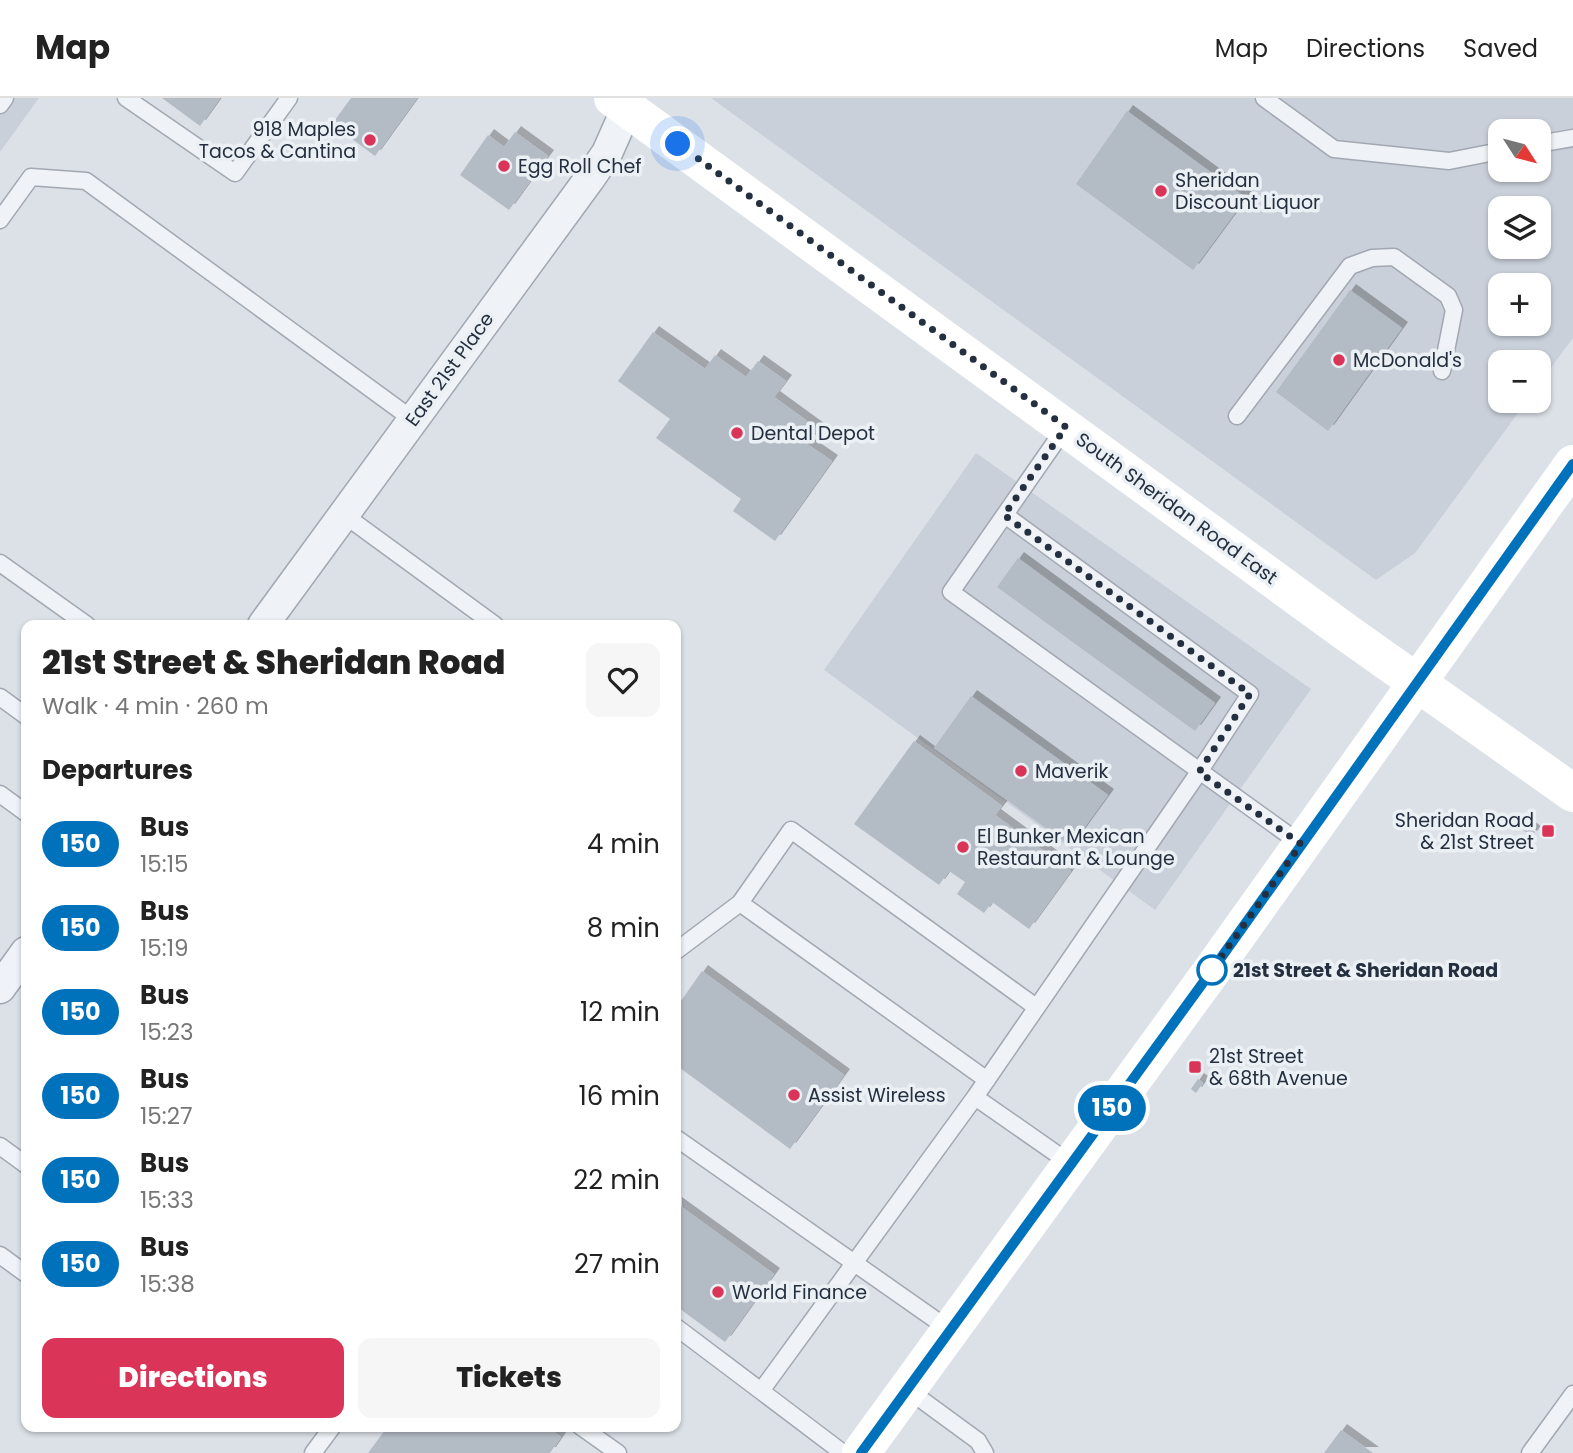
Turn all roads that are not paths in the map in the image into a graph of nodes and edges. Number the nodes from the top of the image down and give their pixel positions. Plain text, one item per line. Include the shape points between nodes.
1 (5, 98) edge
2 (126, 98) edge
3 (289, 98) edge
4 (1264, 98) edge
5 (624, 101) edge
6 (0, 105) edge
7 (1573, 138) edge
8 (1551, 142) edge
9 (1488, 153) edge
10 (0, 220) edge
11 (1442, 371) dead end
12 (1237, 416) dead end
13 (412, 419) junction
14 (1066, 427) junction
15 (1573, 464) edge
16 (343, 514) junction
17 (1004, 515) junction
18 (0, 563) edge
19 (80, 620) edge
20 (267, 620) edge
21 (488, 620) edge
22 (1418, 681) junction
23 (0, 697) edge
24 (21, 712) edge
25 (1199, 772) junction
26 (1573, 793) edge
27 (0, 794) edge
28 (21, 809) edge
29 (1301, 844) junction
30 (740, 903) junction
31 (681, 947) edge
32 (21, 959) edge
33 (0, 988) edge
34 (1036, 1007) junction
35 (987, 1080) junction
36 (975, 1097) junction
37 (681, 1141) edge
38 (0, 1146) edge
39 (21, 1161) edge
40 (1071, 1164) junction
41 (0, 1255) edge
42 (854, 1262) junction
43 (21, 1270) edge
44 (681, 1331) edge
45 (950, 1331) junction
46 (907, 1390) junction
47 (761, 1391) junction
48 (1573, 1394) edge
49 (329, 1432) edge
50 (588, 1432) edge
51 (313, 1453) edge
52 (618, 1453) edge
53 (843, 1453) edge
54 (861, 1453) edge
55 (985, 1453) edge
56 (1530, 1453) edge

1 - 6 lane
2 - 3 lane via 235,173
4 - 9 lane via 1334,149 1449,161
5 - 13 street, East 21st Place via 607,153
5 - 14 main road, South Sheridan Road East
7 - 8 lane
10 - 13 lane via 31,177 86,181
11 - 12 lane via 1454,310 1448,296 1394,257 1372,258 1350,266
13 - 16 street, East 21st Place
14 - 17 lane
14 - 22 main road, South Sheridan Road East
15 - 22 main road
16 - 20 street, East 21st Place
16 - 21 lane
17 - 25 lane via 1250,694
17 - 25 lane via 951,592
18 - 19 lane
22 - 26 main road, South Sheridan Road East
22 - 29 main road
23 - 24 lane
25 - 29 lane
25 - 34 lane
27 - 28 lane
29 - 40 main road
30 - 31 lane
30 - 34 lane via 791,830
30 - 35 lane
32 - 33 street
34 - 35 lane
35 - 36 lane
36 - 40 lane
36 - 42 lane
37 - 42 lane
38 - 39 lane
40 - 45 main road
41 - 43 lane
42 - 45 lane
42 - 47 lane
44 - 47 lane
45 - 46 main road
46 - 54 main road
46 - 55 lane via 978,1441
47 - 53 lane
48 - 56 lane
49 - 51 lane
50 - 52 lane

